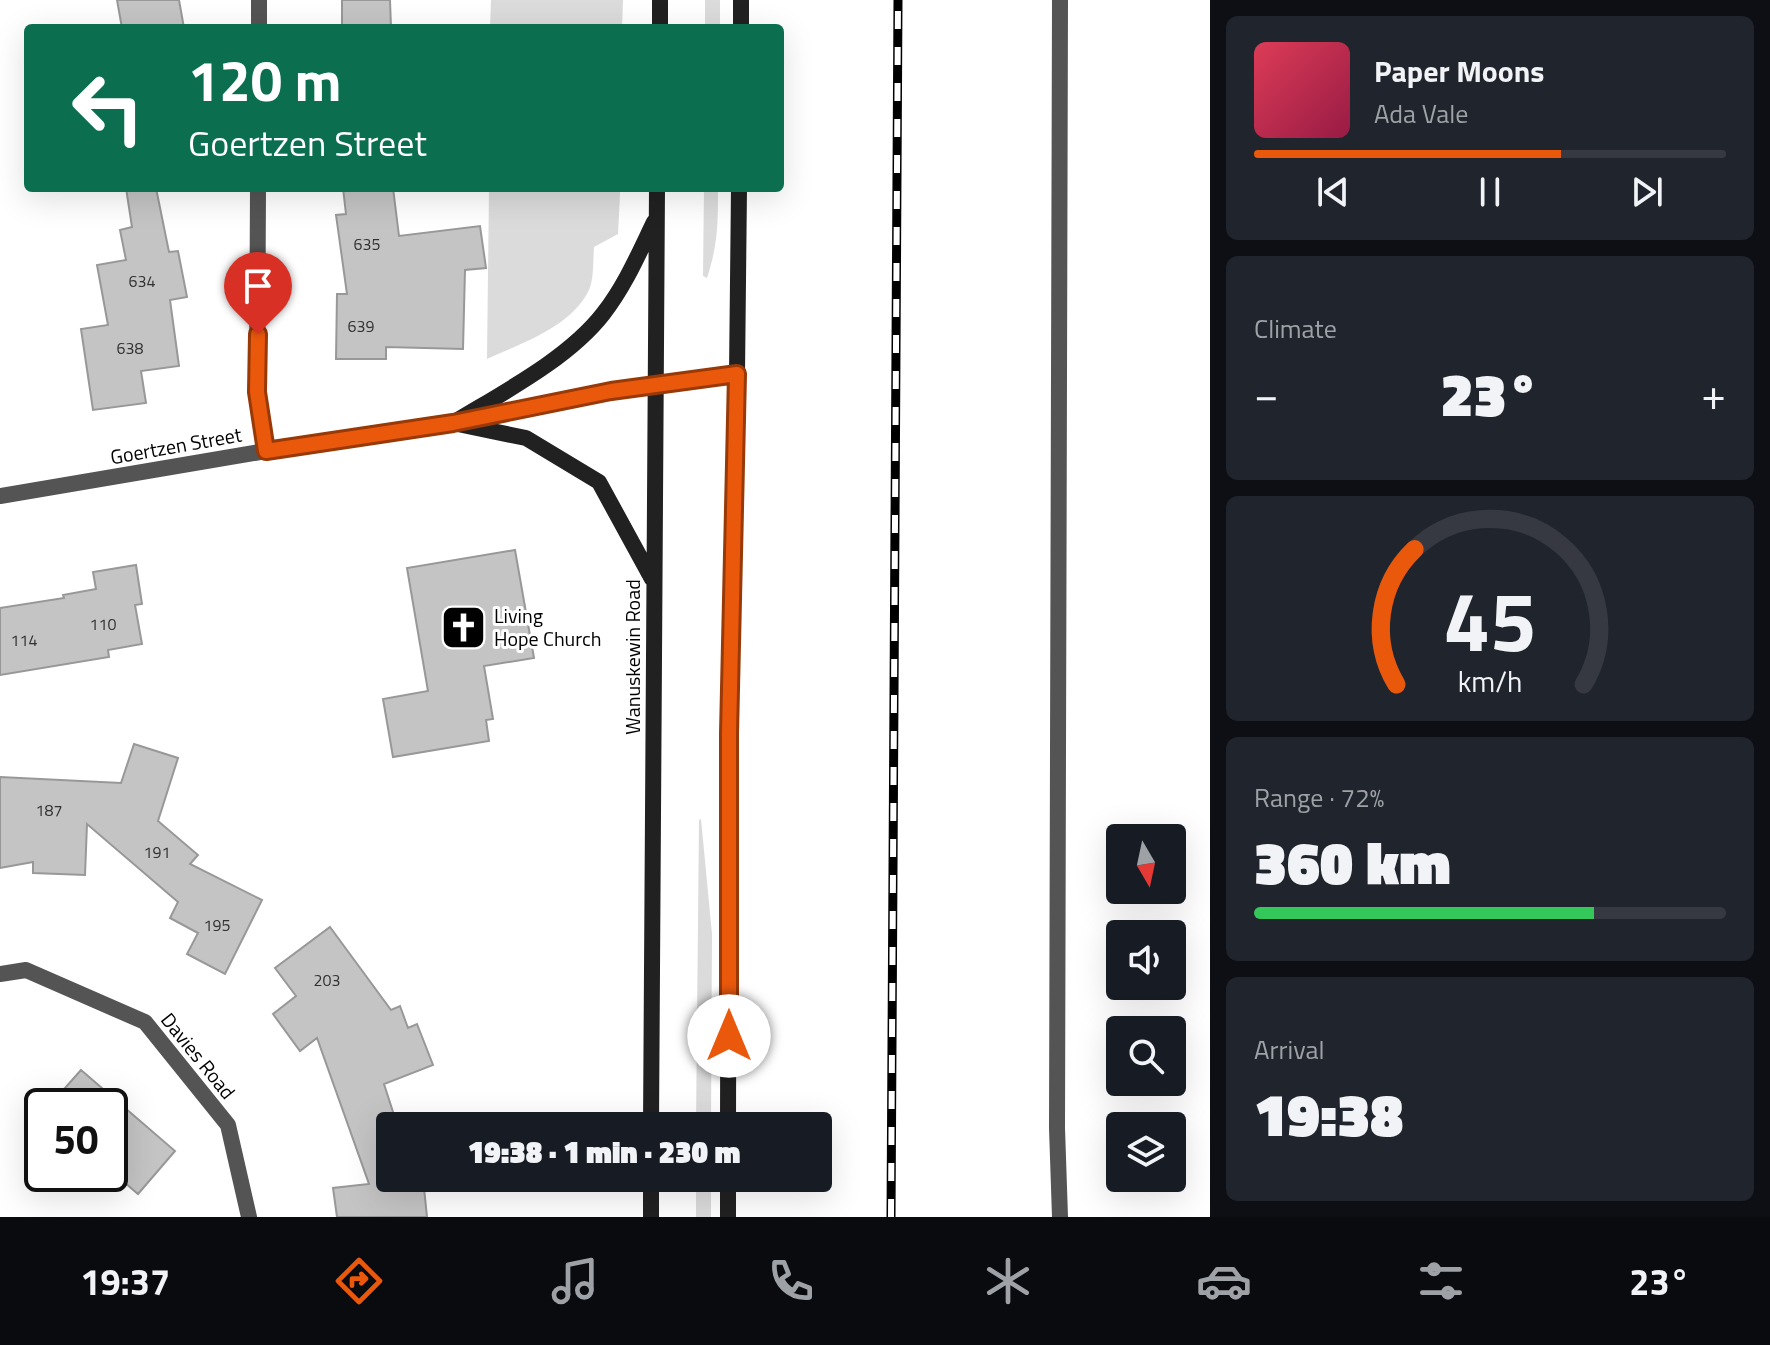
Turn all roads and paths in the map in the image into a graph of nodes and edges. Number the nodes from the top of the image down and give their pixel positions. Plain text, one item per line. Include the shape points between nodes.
1 (259, 0) edge
2 (660, 0) edge
3 (741, 0) edge
4 (1060, 0) edge
5 (259, 24) edge
6 (660, 24) edge
7 (741, 24) edge
8 (258, 192) edge
9 (657, 192) edge
10 (739, 192) edge
11 (657, 217) junction
12 (737, 374) junction
13 (655, 385) junction
14 (453, 423) junction
15 (266, 451) junction
16 (0, 496) edge
17 (654, 583) junction
18 (0, 974) edge
19 (651, 1112) edge
20 (728, 1112) edge
21 (651, 1192) edge
22 (728, 1192) edge
23 (249, 1217) edge
24 (651, 1217) edge
25 (728, 1217) edge
26 (1060, 1217) edge

1 - 5 street
2 - 6 main road
3 - 7 main road
4 - 26 street
8 - 15 street via 257,392
9 - 11 main road, Wanuskewin Road
10 - 12 main road
11 - 13 main road, Wanuskewin Road
11 - 14 main road via 623,286 579,341
12 - 13 street, Goertzen Street
12 - 20 main road
13 - 14 street, Goertzen Street
13 - 17 main road, Wanuskewin Road
14 - 15 street, Goertzen Street
14 - 17 main road via 526,438 599,482
15 - 16 street, Goertzen Street
17 - 19 main road, Wanuskewin Road
18 - 23 street, Davies Road via 26,970 145,1022 228,1125
21 - 24 main road
22 - 25 main road

